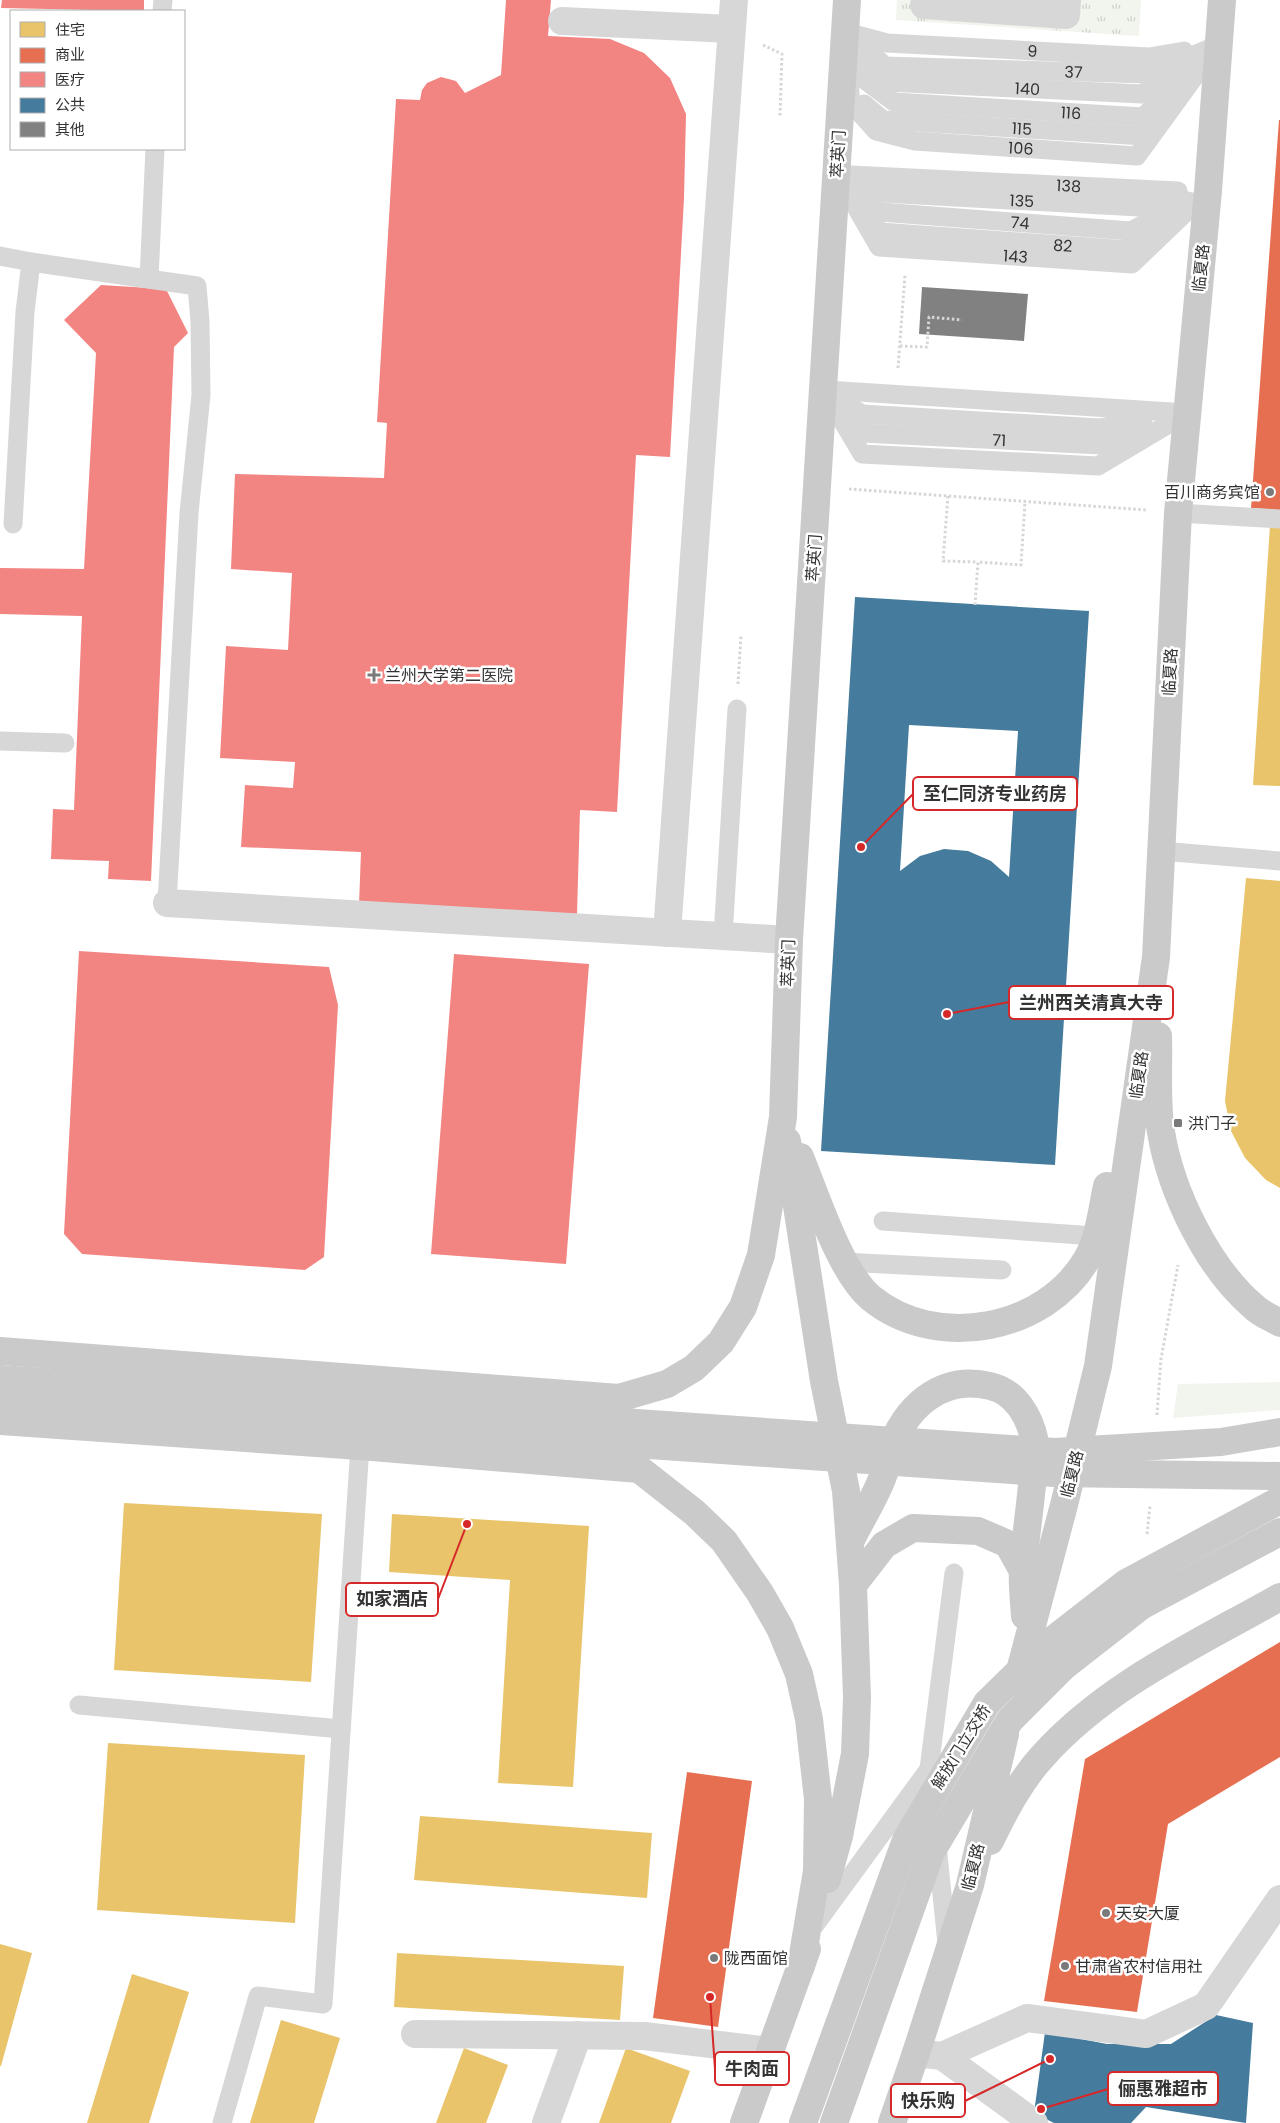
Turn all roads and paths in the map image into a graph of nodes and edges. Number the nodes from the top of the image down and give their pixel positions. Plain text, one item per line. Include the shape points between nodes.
1 (734, 0) edge
2 (847, 0) edge
3 (1067, 0) edge
4 (1222, 0) edge
5 (924, 5) dead end
6 (562, 21) dead end
7 (731, 29) junction
8 (846, 32) junction
9 (1218, 44) junction
10 (780, 116) dead end
11 (155, 150) edge
12 (837, 174) junction
13 (1208, 191) junction
14 (0, 256) edge
15 (31, 262) junction
16 (149, 279) junction
17 (962, 320) dead end
18 (900, 346) dead end
19 (824, 390) junction
20 (1187, 414) junction
21 (819, 487) junction
22 (948, 496) junction
23 (1025, 502) junction
24 (1178, 513) junction
25 (1280, 519) edge
26 (13, 524) dead end
27 (978, 562) junction
28 (975, 605) dead end
29 (741, 634) dead end
30 (737, 708) joint
31 (0, 741) edge
32 (65, 743) dead end
33 (1161, 851) junction
34 (1280, 862) edge
35 (167, 903) joint
36 (667, 933) junction
37 (723, 936) junction
38 (789, 940) junction
39 (1156, 957) junction
40 (783, 1117) junction
41 (883, 1221) dead end
42 (1096, 1236) junction
43 (843, 1262) junction
44 (1002, 1270) dead end
45 (1280, 1323) edge
46 (0, 1351) edge
47 (0, 1379) edge
48 (0, 1400) edge
49 (0, 1421) edge
50 (1280, 1432) edge
51 (360, 1446) junction
52 (1280, 1476) edge
53 (1280, 1500) edge
54 (1280, 1532) edge
55 (851, 1540) junction
56 (1023, 1571) junction
57 (954, 1573) dead end
58 (854, 1585) junction
59 (1280, 1597) edge
60 (1026, 1645) junction
61 (79, 1706) dead end
62 (341, 1729) junction
63 (929, 1769) junction
64 (970, 1886) junction
65 (1280, 1899) edge
66 (815, 1925) junction
67 (948, 1952) junction
68 (801, 1966) junction
69 (415, 2034) dead end
70 (578, 2035) junction
71 (770, 2051) junction
72 (929, 2055) junction
73 (222, 2123) edge
74 (546, 2123) edge
75 (744, 2123) edge
76 (803, 2123) edge
77 (834, 2123) edge
78 (892, 2123) edge
79 (1034, 2123) edge

1 - 7 street
2 - 8 main road, 萃英门
3 - 5 street via 1066,15
4 - 9 main road, 临夏路
6 - 7 street
7 - 10 path via 782,54
7 - 36 street
8 - 9 lane, 37 via 885,66 1148,74
8 - 9 lane, 116 via 866,81 894,102 1142,117
8 - 9 lane, 106 via 851,103 876,131 915,141 1137,156
8 - 12 main road, 萃英门
9 - 13 main road, 临夏路
11 - 16 lane
12 - 13 lane, 138
12 - 13 lane, 74 via 880,212 1131,231
12 - 13 lane, 143 via 879,247 1132,264
12 - 19 main road, 萃英门
13 - 20 main road, 临夏路
14 - 15 lane
15 - 16 lane
15 - 26 lane via 25,312
16 - 35 lane via 197,286 200,321 201,395 189,513
17 - 18 path via 929,317 927,347
19 - 20 lane via 862,414 1100,428
19 - 20 lane via 862,454 1098,466
19 - 21 main road, 萃英门
20 - 24 main road, 临夏路
21 - 22 path
21 - 38 main road, 萃英门
22 - 23 path
22 - 27 path via 943,561
23 - 24 path
23 - 27 path via 1021,565
24 - 25 lane
24 - 33 main road, 临夏路
27 - 28 path
29 - 30 path
30 - 37 lane
31 - 32 lane
33 - 34 lane
33 - 39 main road, 临夏路
35 - 36 street
36 - 37 street
37 - 38 street
38 - 40 main road, 萃英门
39 - 42 main road
39 - 45 main road via 1160,1131 1175,1185 1196,1235 1229,1280 1254,1308
39 - 60 main road, 临夏路 via 1098,1366
40 - 43 main road
40 - 46 main road via 760,1255 743,1307 721,1342 694,1368 667,1384 619,1398
40 - 55 main road via 824,1381 846,1491
41 - 42 lane
42 - 43 main road via 1088,1258 1068,1283 1018,1319 990,1327 939,1326 893,1313 870,1297
43 - 44 lane
47 - 50 main road, bridge via 1055,1452 1221,1442
48 - 52 main road, bridge via 1054,1473
49 - 51 main road
51 - 62 lane
51 - 68 main road via 639,1469 695,1512 724,1542 780,1628 799,1674 809,1719 818,1799 817,1871
53 - 76 main road, 解放门立交桥, bridge via 1126,1582 1045,1646 988,1703 906,1840
54 - 77 main road, 解放门立交桥, bridge via 1141,1606 1063,1667 1010,1720 932,1852
55 - 56 main road via 884,1476 889,1453 906,1417 919,1402 936,1391 954,1384 974,1383 1011,1395 1025,1412 1035,1443
55 - 58 main road
56 - 58 main road via 1008,1544 978,1530 913,1528 884,1545
56 - 60 main road
57 - 63 lane
58 - 66 main road via 855,1754 839,1836
59 - 64 main road via 1136,1679 1092,1709 1041,1758 1020,1787 1002,1817
60 - 64 main road, 临夏路
61 - 62 lane
62 - 73 lane via 323,2004 258,1996
63 - 66 lane
63 - 67 lane
64 - 67 main road, 临夏路
65 - 72 street via 1206,2006 1146,2034 1027,2018
66 - 68 main road
67 - 72 main road, 临夏路
68 - 71 main road
69 - 70 street
70 - 71 street via 644,2036
70 - 74 street
71 - 75 main road
72 - 78 main road, 临夏路
72 - 79 street

